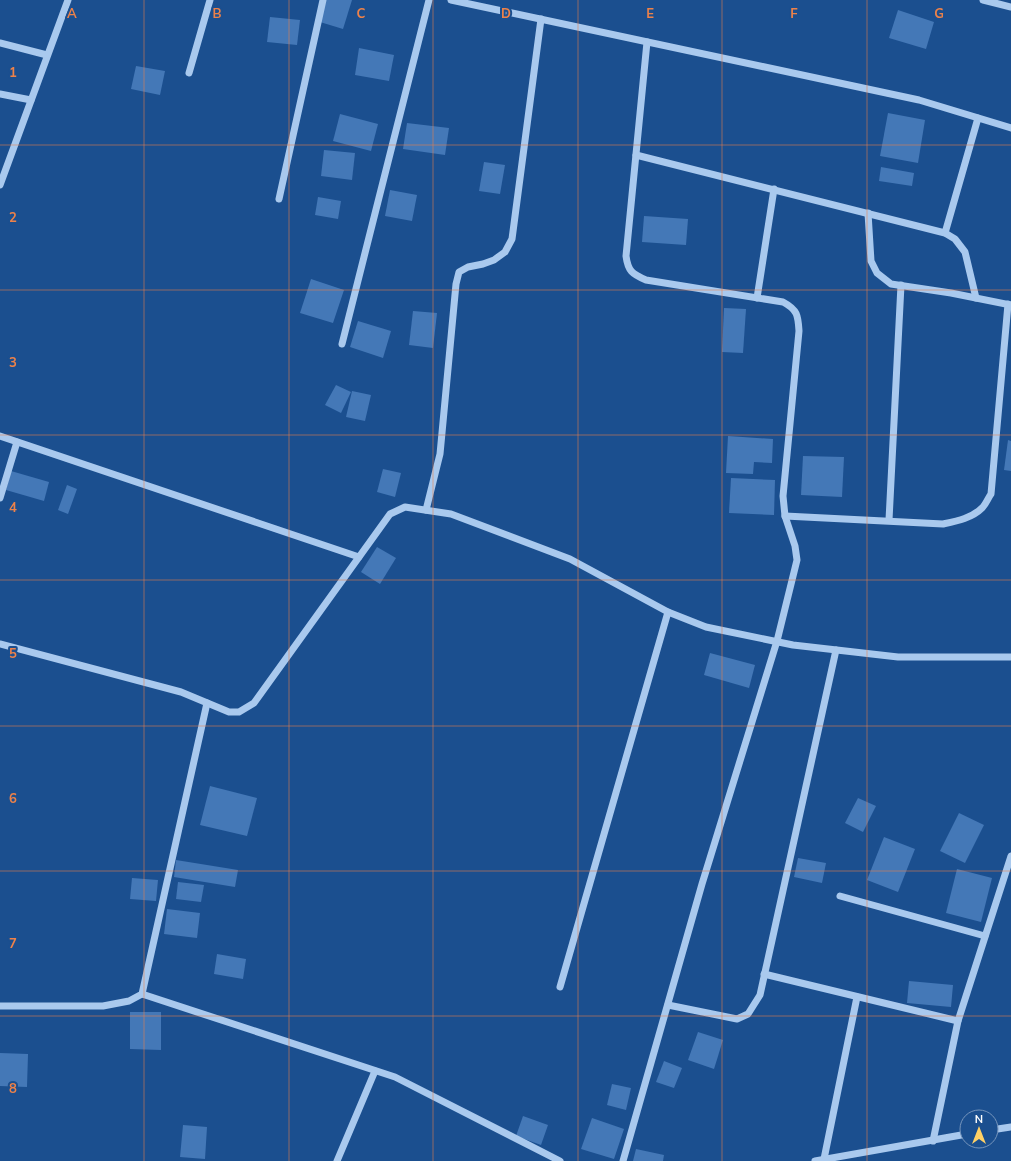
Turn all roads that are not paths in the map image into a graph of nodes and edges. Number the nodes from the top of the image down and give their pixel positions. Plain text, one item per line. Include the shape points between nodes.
1 (68, 0) edge
2 (210, 0) edge
3 (323, 0) edge
4 (429, 0) edge
5 (450, 0) edge
6 (983, 0) edge
7 (1011, 7) edge
8 (541, 19) junction
9 (647, 42) junction
10 (0, 43) edge
11 (47, 55) junction
12 (189, 72) dead end
13 (0, 94) edge
14 (31, 100) junction
15 (978, 118) junction
16 (1011, 128) edge
17 (636, 155) junction
18 (0, 185) edge
19 (774, 189) junction
20 (279, 199) dead end
21 (868, 213) junction
22 (945, 233) junction
23 (901, 286) junction
24 (757, 298) junction
25 (976, 298) junction
26 (1010, 304) edge
27 (342, 344) dead end
28 (0, 436) edge
29 (17, 442) junction
30 (0, 498) edge
31 (426, 510) junction
32 (785, 516) junction
33 (889, 520) junction
34 (359, 557) junction
35 (668, 612) junction
36 (777, 641) junction
37 (0, 644) edge
38 (836, 650) junction
39 (1011, 657) edge
40 (207, 703) junction
41 (1011, 856) edge
42 (840, 896) dead end
43 (985, 936) junction
44 (764, 974) junction
45 (560, 987) dead end
46 (142, 994) junction
47 (858, 997) junction
48 (668, 1005) junction
49 (0, 1006) edge
50 (958, 1021) junction
51 (375, 1071) junction
52 (1011, 1127) edge
53 (999, 1129) edge
54 (959, 1135) edge
55 (933, 1140) junction
56 (824, 1159) junction
57 (337, 1161) edge
58 (560, 1161) edge
59 (623, 1161) edge
60 (815, 1161) edge

1 - 11 street
2 - 12 street
3 - 20 street
4 - 27 street
5 - 8 street
6 - 7 street
8 - 9 street
8 - 31 street via 512,239 505,252 494,260 459,272 456,284 440,454
9 - 15 street via 919,100
9 - 17 street
10 - 11 street
11 - 14 street
13 - 14 street
14 - 18 street
15 - 16 street
15 - 22 street
17 - 19 street
17 - 24 street via 626,256 628,267 634,276
19 - 21 street
19 - 24 street
21 - 22 street
21 - 23 street via 871,261 877,273 891,284
22 - 25 street via 955,239 965,252
23 - 25 street
23 - 33 street
24 - 32 street via 783,302 792,307 798,317 799,331 784,489
25 - 26 street
26 - 33 street via 991,494 983,507 970,516 956,521 943,524
28 - 29 street
29 - 30 street
29 - 34 street
31 - 34 street via 405,507 390,514
31 - 35 street via 451,514 570,559
32 - 33 street
32 - 36 street via 797,560
34 - 40 street via 254,703 239,712 229,712
35 - 36 street via 706,627
35 - 45 street
36 - 38 street
36 - 48 street via 702,884
37 - 40 street via 181,692
38 - 39 street via 898,657
38 - 44 street
40 - 46 street
41 - 43 street
42 - 43 street
43 - 50 street
44 - 47 street
44 - 48 street via 760,995 748,1014 737,1019
46 - 49 street via 129,1001 103,1006
46 - 51 street
47 - 50 street
47 - 56 street
48 - 59 street
50 - 55 street
51 - 57 street
51 - 58 street via 395,1077
52 - 53 street
54 - 55 street
55 - 56 street
56 - 60 street

